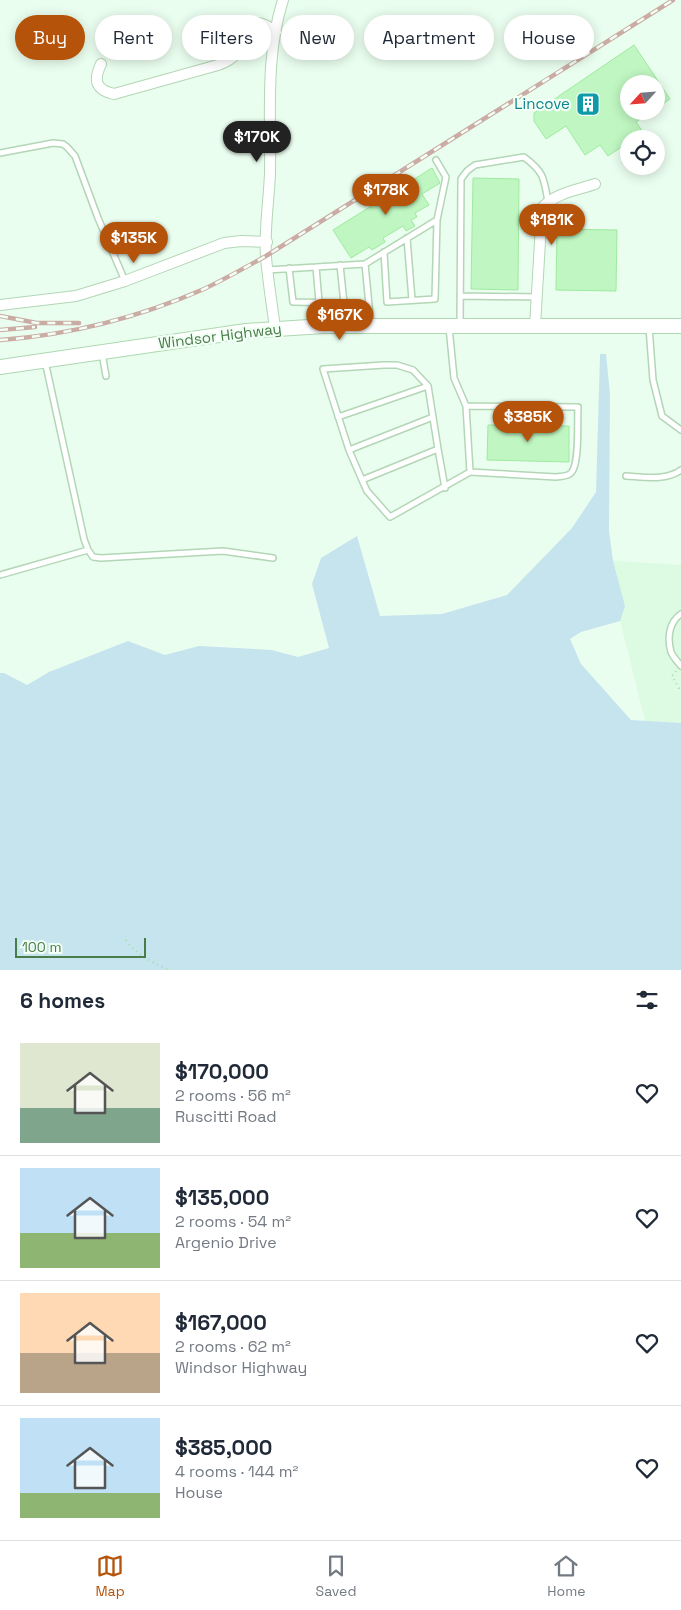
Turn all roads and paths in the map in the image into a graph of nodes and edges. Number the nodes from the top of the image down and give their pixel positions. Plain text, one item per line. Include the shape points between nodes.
1 (283, 0) edge
2 (276, 32) junction
3 (101, 64) dead end
4 (0, 153) edge
5 (436, 160) dead end
6 (595, 184) dead end
7 (548, 202) junction
8 (437, 220) junction
9 (407, 238) junction
10 (266, 242) junction
11 (384, 252) junction
12 (365, 264) junction
13 (340, 265) junction
14 (316, 267) junction
15 (290, 268) junction
16 (267, 270) junction
17 (125, 281) junction
18 (460, 296) junction
19 (537, 297) junction
20 (412, 300) junction
21 (319, 302) junction
22 (0, 305) edge
23 (371, 326) junction
24 (454, 326) junction
25 (535, 326) junction
26 (649, 326) junction
27 (681, 326) edge
28 (275, 328) junction
29 (101, 352) junction
30 (45, 360) junction
31 (0, 367) edge
32 (106, 376) dead end
33 (428, 386) junction
34 (466, 406) junction
35 (338, 417) junction
36 (433, 417) junction
37 (681, 430) edge
38 (438, 449) junction
39 (349, 450) junction
40 (681, 470) edge
41 (470, 472) junction
42 (626, 476) dead end
43 (362, 480) junction
44 (445, 488) junction
45 (88, 550) junction
46 (273, 558) dead end
47 (0, 575) edge
48 (681, 614) edge
49 (681, 666) edge
50 (681, 692) edge
51 (126, 940) dead end
52 (168, 970) edge

1 - 2 street
2 - 3 street via 264,23 257,23 230,60 114,94 105,92 97,82
2 - 10 street via 269,97 270,173
4 - 17 lane via 53,143 67,147 75,156
5 - 8 lane via 446,177
6 - 7 street via 564,193
7 - 18 lane via 543,177 524,157 475,164 467,171 461,179
7 - 19 street via 541,214
8 - 9 lane
8 - 20 lane via 435,299
9 - 11 lane
9 - 20 lane
10 - 16 street
10 - 17 street via 224,243
11 - 12 lane
11 - 20 lane via 387,302
12 - 13 lane
12 - 23 lane
13 - 14 lane
13 - 21 lane via 344,302
14 - 15 lane
14 - 21 lane
15 - 16 lane
15 - 21 lane via 293,302
16 - 28 street
17 - 22 street via 76,296
18 - 19 lane
18 - 24 lane
19 - 25 street
23 - 24 main road, Windsor Highway
23 - 28 main road, Windsor Highway
24 - 25 main road, Windsor Highway
24 - 34 lane via 454,378
25 - 26 main road, Windsor Highway
26 - 27 main road, Windsor Highway
26 - 37 lane via 653,380 662,416
28 - 29 main road, Windsor Highway
29 - 30 main road, Windsor Highway
29 - 32 lane
30 - 31 main road, Windsor Highway
30 - 45 lane
33 - 35 lane
33 - 35 lane via 413,370 397,366 384,364 323,369
33 - 36 lane
34 - 41 lane
34 - 41 lane via 578,407 576,461 568,476
35 - 39 lane
36 - 38 lane
36 - 39 lane
38 - 43 lane
38 - 44 lane
39 - 43 lane
40 - 42 lane via 660,477
41 - 44 lane
43 - 44 lane via 367,491 390,517
45 - 46 lane via 101,558 223,551
45 - 47 lane
48 - 49 lane via 671,624 670,641 672,654
49 - 50 path via 672,676
51 - 52 path via 132,949

